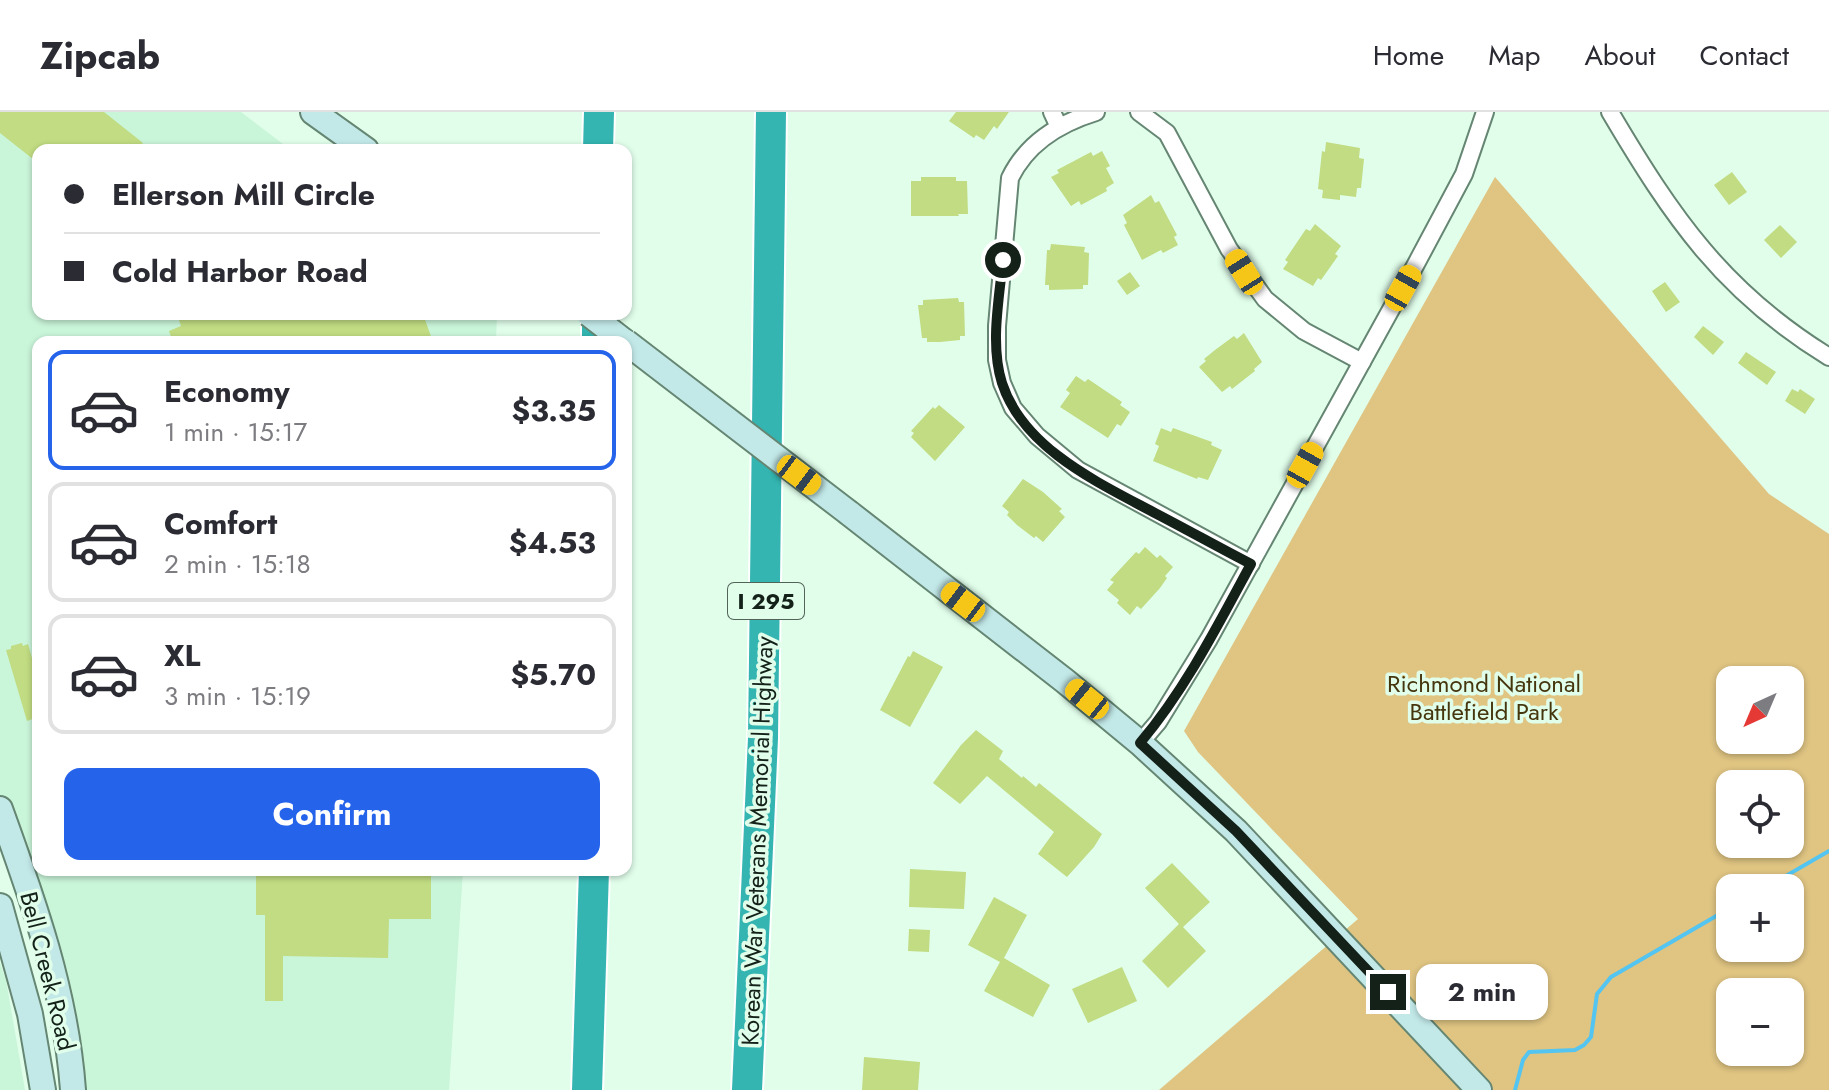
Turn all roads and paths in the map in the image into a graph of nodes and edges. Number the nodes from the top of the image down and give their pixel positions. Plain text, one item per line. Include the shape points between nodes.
1 (313, 112) edge
2 (599, 112) edge
3 (771, 112) edge
4 (1096, 112) edge
5 (1139, 112) edge
6 (1485, 112) edge
7 (1610, 112) edge
8 (1056, 119) edge
9 (358, 144) edge
10 (598, 144) edge
11 (597, 320) edge
12 (618, 336) edge
13 (632, 347) edge
14 (1829, 357) edge
15 (1362, 362) junction
16 (1251, 564) junction
17 (1140, 743) junction
18 (0, 809) edge
19 (594, 876) edge
20 (0, 906) edge
21 (43, 1090) edge
22 (73, 1090) edge
23 (587, 1090) edge
24 (747, 1090) edge
25 (1479, 1090) edge

1 - 9 main road
2 - 10 highway
3 - 24 highway, Korean War Veterans Memorial Highway / I 295 via 763,738
4 - 8 street
5 - 15 street via 1167,133 1229,249 1265,299 1304,331
6 - 15 street via 1464,174
7 - 14 street via 1644,170 1709,259 1773,320
8 - 16 street via 1018,161 1010,178 997,349 1002,383 1013,408 1037,436 1078,470
11 - 12 main road, bridge
13 - 17 main road, bridge
15 - 16 street
16 - 17 street via 1158,722
17 - 25 main road via 1236,831
18 - 22 main road, Bell Creek Road via 49,955
19 - 23 highway
20 - 21 main road, Bell Creek Road via 30,1014

